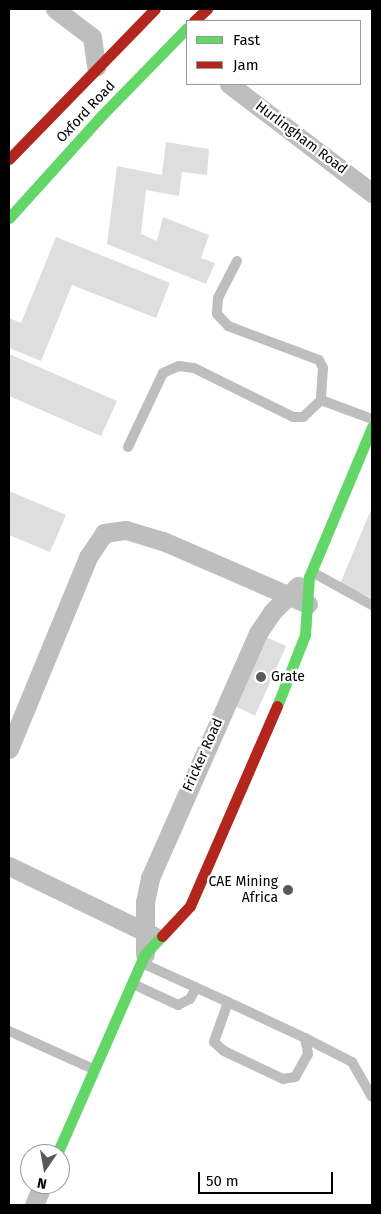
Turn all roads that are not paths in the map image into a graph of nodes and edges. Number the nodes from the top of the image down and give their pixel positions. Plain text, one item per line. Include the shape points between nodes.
1 (155, 9) edge
2 (206, 9) edge
3 (61, 11) edge
4 (195, 20) edge
5 (183, 40) edge
6 (96, 67) junction
7 (230, 85) edge
8 (9, 160) edge
9 (372, 193) edge
10 (23, 202) junction
11 (9, 209) edge
12 (9, 218) edge
13 (237, 261) dead end
14 (321, 400) junction
15 (372, 419) edge
16 (372, 427) edge
17 (128, 448) dead end
18 (310, 574) junction
19 (290, 594) junction
20 (308, 604) junction
21 (372, 605) edge
22 (9, 748) edge
23 (9, 866) edge
24 (151, 935) junction
25 (143, 958) junction
26 (132, 984) junction
27 (196, 988) junction
28 (228, 1002) junction
29 (9, 1031) edge
30 (305, 1038) junction
31 (94, 1070) junction
32 (372, 1098) edge
33 (61, 1144) edge

1 - 6 street, Oxford Road
2 - 4 street
3 - 6 street via 92,37
5 - 10 street, Oxford Road
6 - 8 street, Oxford Road
7 - 9 street, Hurlingham Road
10 - 11 street
10 - 12 street, Oxford Road
13 - 14 lane via 218,298 217,314 228,326 319,360 323,368
14 - 15 lane
14 - 17 lane via 303,417 293,417 194,368 179,366 163,373
16 - 18 street, Fricker Road
18 - 19 street, Fricker Road
18 - 20 street, Fricker Road
18 - 21 lane
19 - 20 street
19 - 22 street via 163,541 126,530 104,533 88,558
19 - 24 street, Fricker Road via 258,634 173,823 147,890
20 - 24 street, Fricker Road via 305,635 297,661 190,906
23 - 24 street
24 - 25 street, Fricker Road
25 - 26 street, Fricker Road
25 - 27 lane
26 - 27 lane via 178,1005 190,999
26 - 31 street, Fricker Road
27 - 28 lane
28 - 30 lane
28 - 30 lane via 214,1042 224,1052 283,1079 295,1077 304,1067 308,1054
29 - 31 lane
30 - 32 lane via 352,1062
31 - 33 street, Fricker Road

